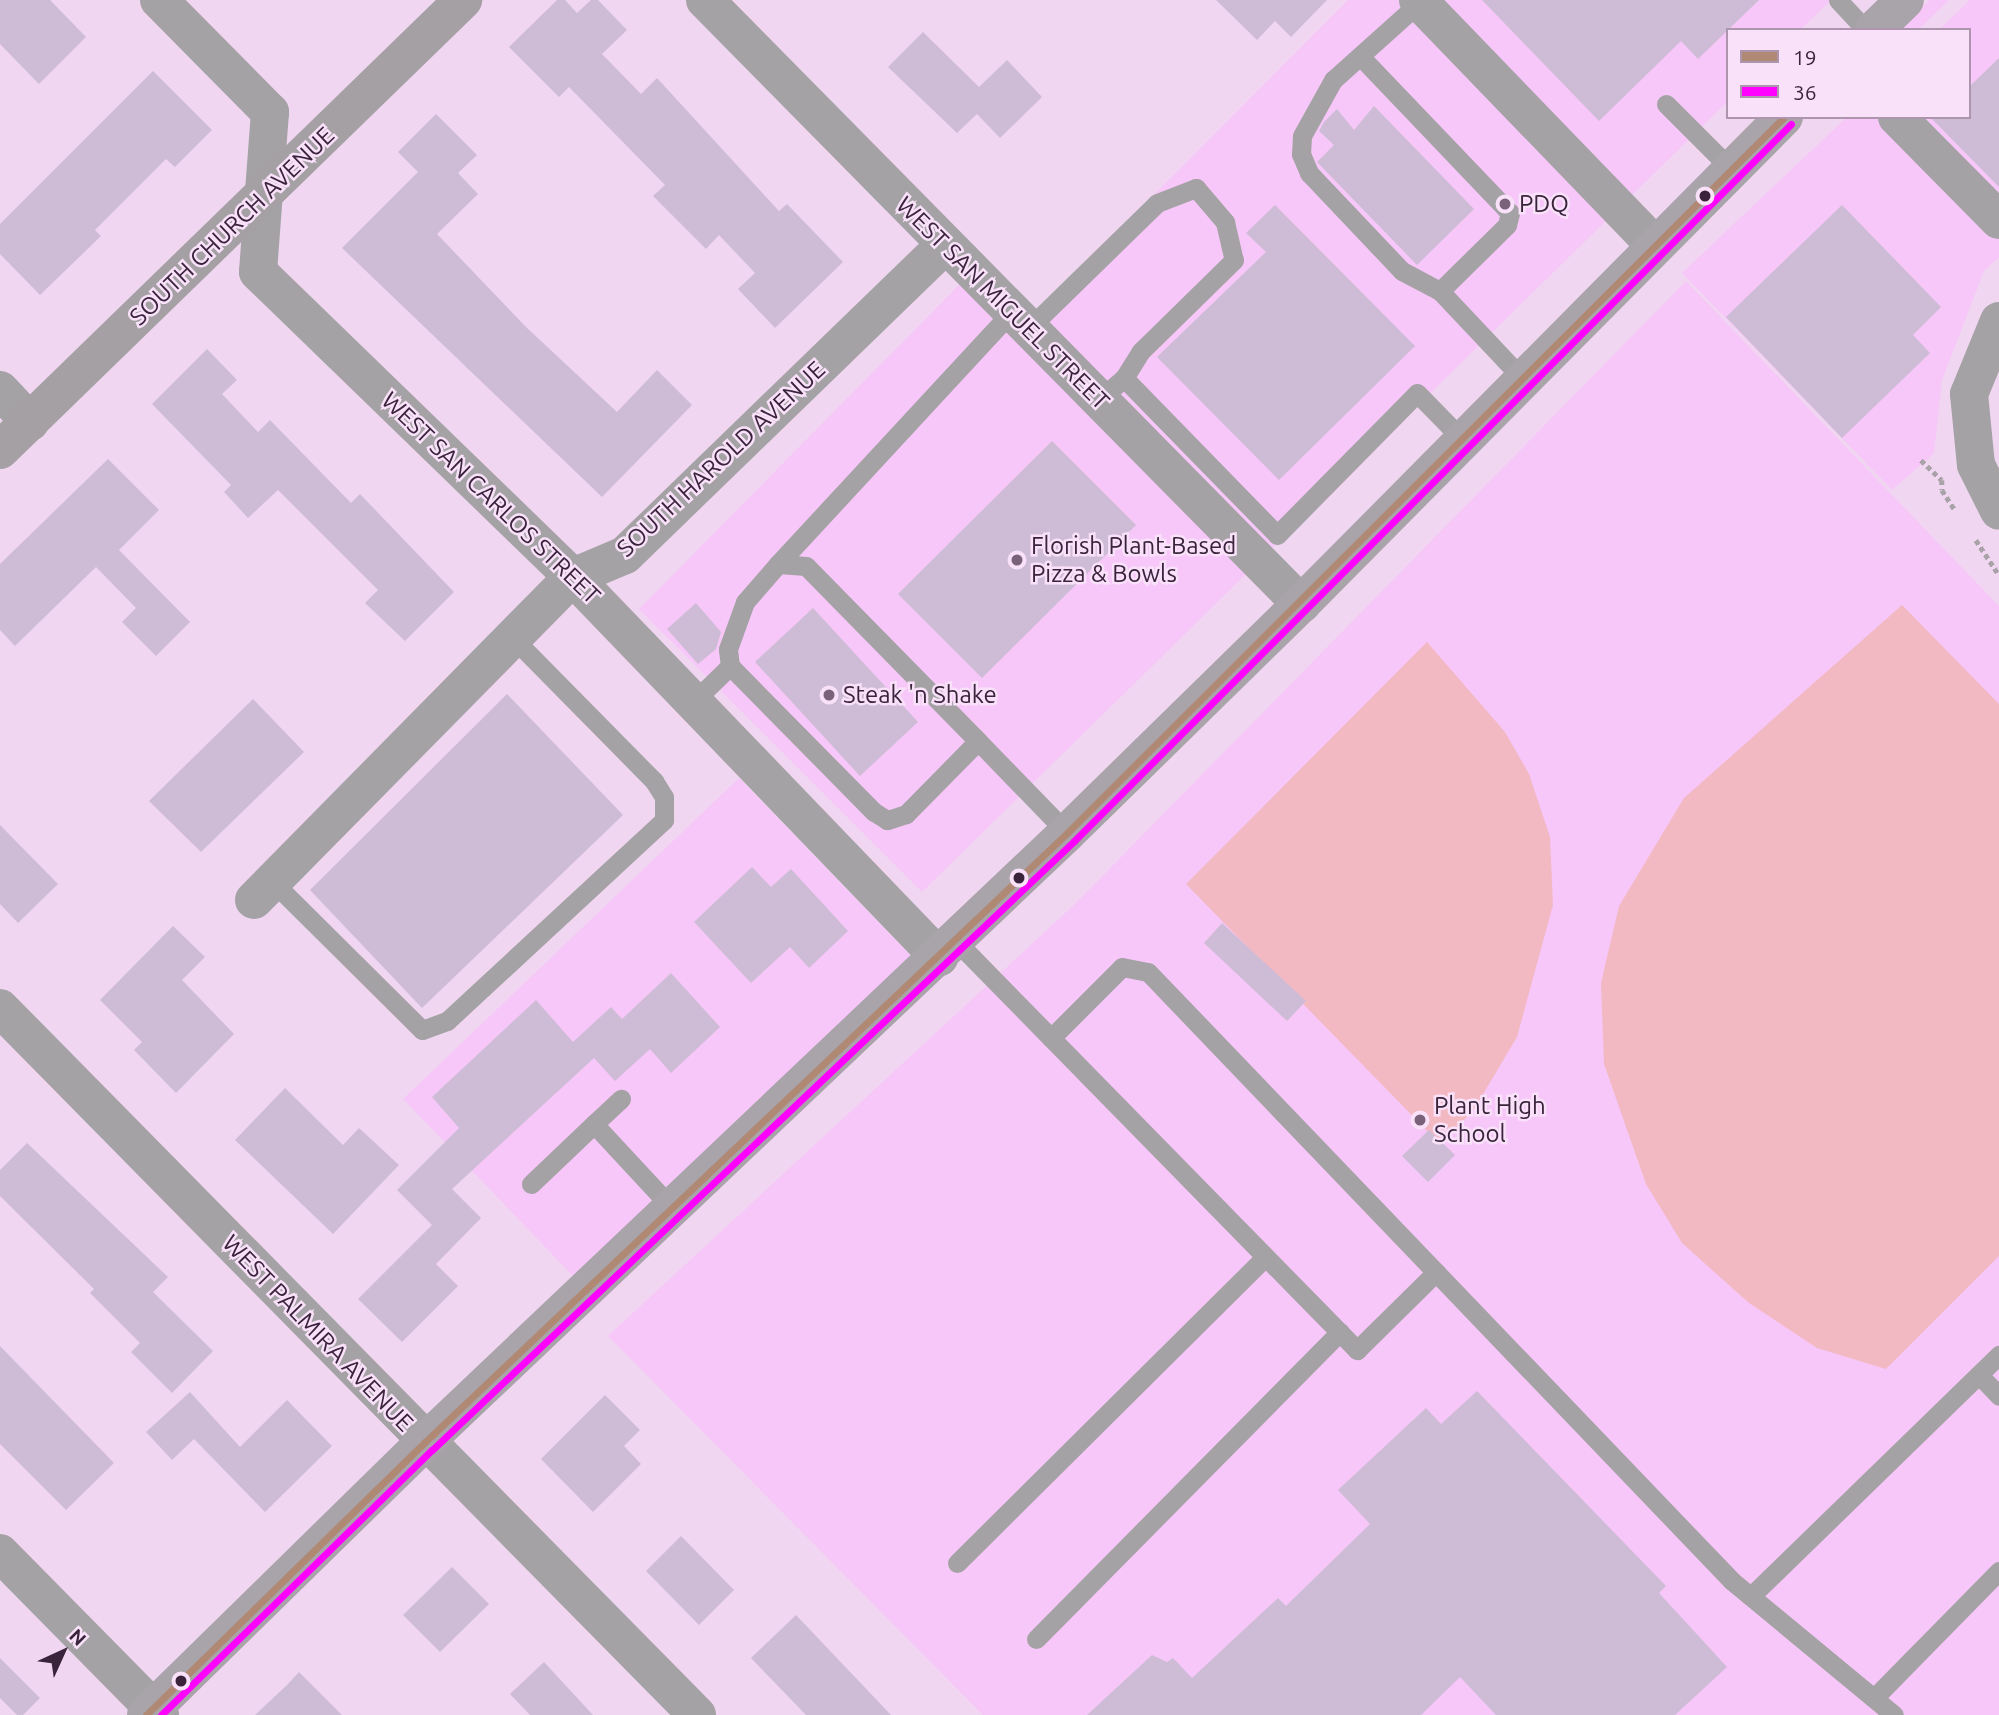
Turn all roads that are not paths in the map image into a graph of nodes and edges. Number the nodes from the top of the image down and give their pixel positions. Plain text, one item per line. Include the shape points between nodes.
1 (159, 0) edge
2 (463, 0) edge
3 (705, 0) edge
4 (1838, 0) edge
5 (1905, 0) edge
6 (1419, 1) edge
7 (1864, 28) edge
8 (1876, 28) edge
9 (1360, 56) junction
10 (1666, 104) dead end
11 (1782, 119) edge
12 (1899, 119) edge
13 (1731, 169) junction
14 (264, 196) junction
15 (1999, 220) edge
16 (945, 245) junction
17 (1655, 245) junction
18 (1440, 291) junction
19 (1020, 321) junction
20 (1999, 321) edge
21 (1523, 379) junction
22 (1112, 389) junction
23 (0, 390) edge
24 (30, 422) junction
25 (1463, 440) junction
26 (0, 450) edge
27 (1999, 512) edge
28 (778, 564) junction
29 (573, 577) junction
30 (1301, 604) junction
31 (513, 638) junction
32 (730, 666) junction
33 (693, 702) junction
34 (978, 741) junction
35 (1067, 833) junction
36 (264, 891) joint
37 (948, 949) junction
38 (0, 1008) edge
39 (1051, 1038) junction
40 (621, 1100) dead end
41 (594, 1124) junction
42 (531, 1184) dead end
43 (673, 1209) junction
44 (1265, 1257) junction
45 (1436, 1272) junction
46 (1340, 1332) junction
47 (1999, 1355) edge
48 (1979, 1375) junction
49 (1999, 1396) edge
50 (425, 1442) junction
51 (0, 1553) edge
52 (957, 1563) dead end
53 (1999, 1571) edge
54 (1751, 1596) junction
55 (1036, 1639) dead end
56 (1874, 1698) junction
57 (153, 1713) edge
58 (697, 1715) edge
59 (1894, 1715) edge

1 - 14 street, WEST SAN CARLOS STREET via 270,112
2 - 14 street, SOUTH CHURCH AVENUE
3 - 16 street, WEST SAN MIGUEL STREET
4 - 7 lane
5 - 8 main road
6 - 9 lane
6 - 17 street
9 - 18 lane via 1333,80 1316,104 1302,136 1301,154 1309,173 1402,271
9 - 18 lane via 1510,213 1507,225
10 - 13 lane
11 - 13 main road
12 - 15 street
13 - 17 main road
14 - 24 street, SOUTH CHURCH AVENUE
14 - 29 street, WEST SAN CARLOS STREET via 258,272
16 - 19 street, WEST SAN MIGUEL STREET
16 - 29 street, SOUTH HAROLD AVENUE via 625,555
17 - 21 main road
18 - 21 lane
19 - 22 street, WEST SAN MIGUEL STREET
19 - 22 lane via 1157,203 1196,188 1225,222 1234,260 1141,351
19 - 28 lane
20 - 27 street via 1969,394 1976,465
21 - 25 main road
22 - 25 lane via 1277,535 1417,393
22 - 30 street, WEST SAN MIGUEL STREET
23 - 24 street
24 - 26 street, SOUTH CHURCH AVENUE
25 - 30 main road
28 - 32 lane via 745,602 728,649
28 - 34 lane via 806,566
29 - 31 street, SOUTH HAROLD AVENUE
29 - 33 street, WEST SAN CARLOS STREET
30 - 35 main road
31 - 36 street, SOUTH HAROLD AVENUE
31 - 36 lane via 654,781 664,797 664,820 447,1021 422,1030
32 - 33 lane
32 - 34 lane via 887,820 906,814
33 - 37 street, WEST SAN CARLOS STREET
34 - 35 lane
35 - 37 main road
37 - 39 lane
37 - 43 main road
38 - 50 street, WEST PALMIRA AVENUE
39 - 44 lane
39 - 45 lane via 1122,967 1148,972
40 - 41 lane
41 - 42 lane
41 - 43 lane
43 - 50 main road
44 - 46 lane
44 - 52 lane
45 - 46 lane via 1357,1350
45 - 54 lane
46 - 55 lane
47 - 48 lane
48 - 49 lane
48 - 54 lane
50 - 57 main road
50 - 58 street, WEST PALMIRA AVENUE
51 - 57 street
53 - 56 lane
54 - 56 lane
56 - 59 lane

